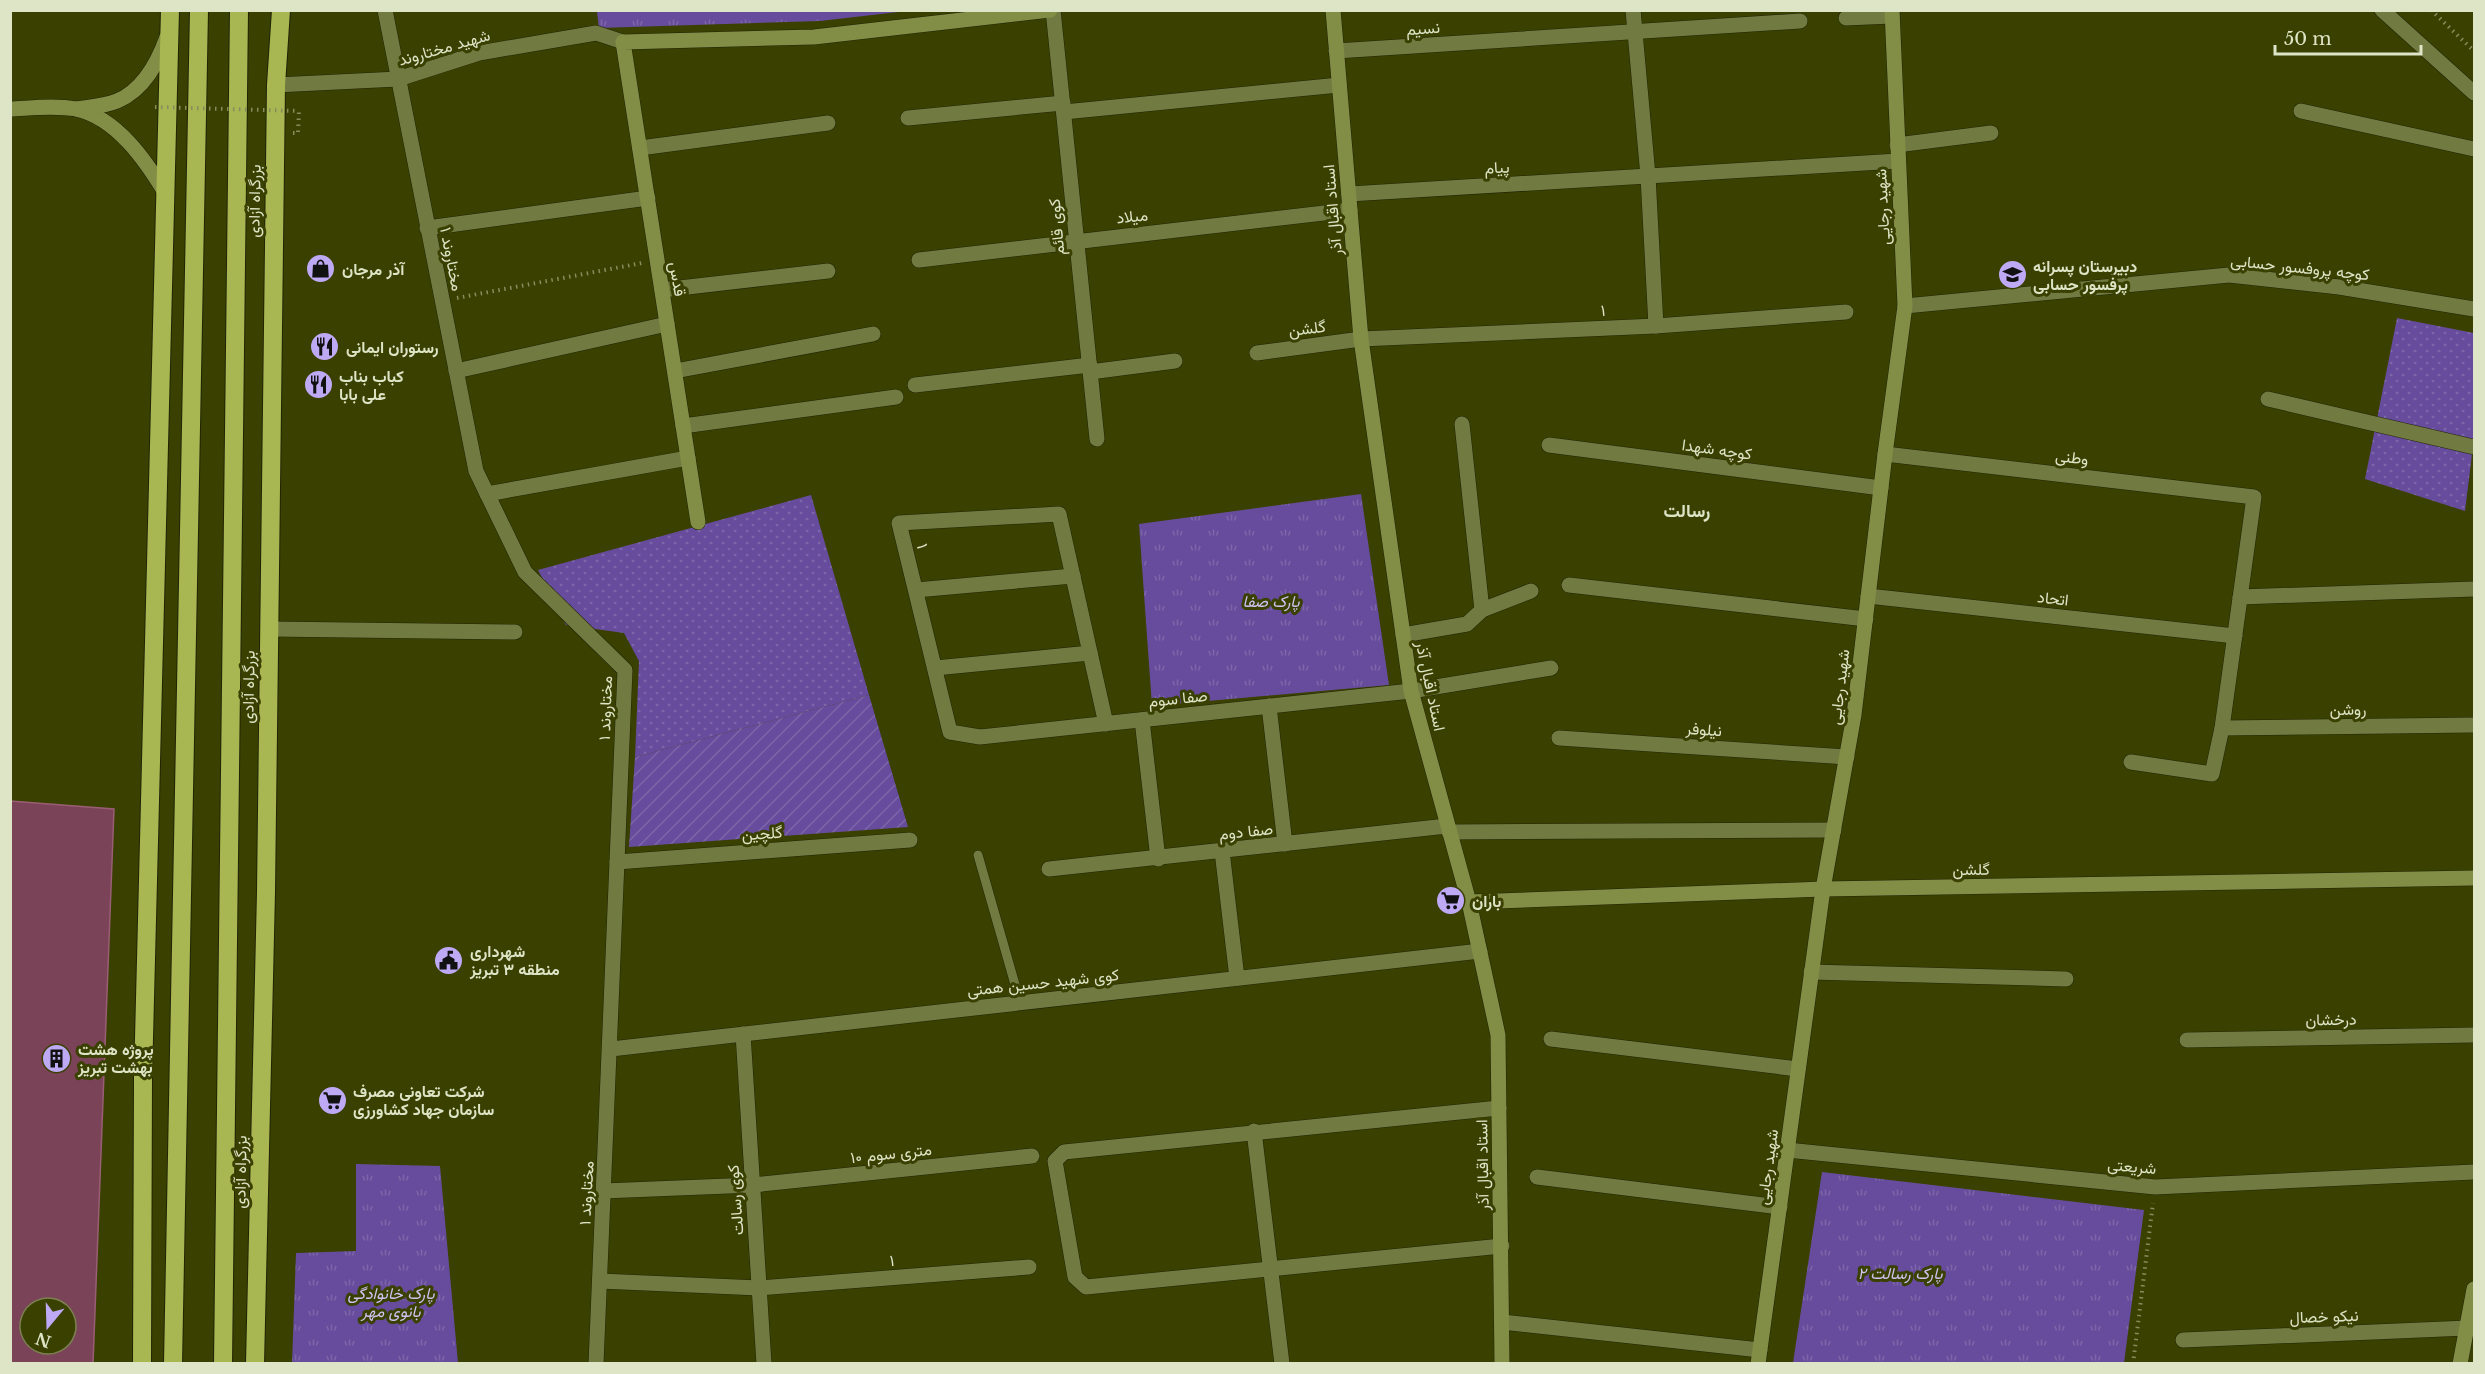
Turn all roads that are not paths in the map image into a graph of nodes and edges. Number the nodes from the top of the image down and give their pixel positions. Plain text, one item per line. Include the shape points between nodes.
1 (170, 10) edge
2 (199, 10) edge
3 (239, 10) edge
4 (281, 10) edge
5 (385, 10) edge
6 (1052, 10) edge
7 (1333, 10) edge
8 (1633, 10) edge
9 (2382, 10) edge
10 (1892, 13) edge
11 (1846, 18) dead end
12 (1800, 21) dead end
13 (170, 30) junction
14 (1635, 32) junction
15 (624, 42) junction
16 (1336, 51) junction
17 (398, 79) junction
18 (276, 85) junction
19 (1339, 85) junction
20 (2475, 93) edge
21 (1064, 107) junction
22 (10, 109) edge
23 (76, 109) junction
24 (2301, 111) dead end
25 (908, 118) dead end
26 (828, 123) dead end
27 (1991, 133) dead end
28 (1897, 145) junction
29 (640, 148) junction
30 (2475, 149) edge
31 (1898, 161) junction
32 (1648, 176) junction
33 (166, 194) junction
34 (1349, 194) junction
35 (648, 198) junction
36 (1350, 210) junction
37 (427, 228) junction
38 (1076, 241) junction
39 (919, 260) dead end
40 (828, 271) dead end
41 (662, 290) junction
42 (1905, 306) junction
43 (2475, 309) edge
44 (1846, 312) dead end
45 (667, 324) junction
46 (1656, 326) junction
47 (873, 334) dead end
48 (1361, 339) junction
49 (1257, 353) dead end
50 (1175, 361) dead end
51 (1090, 368) junction
52 (456, 371) junction
53 (675, 371) junction
54 (915, 385) dead end
55 (896, 397) dead end
56 (2268, 399) dead end
57 (1462, 424) dead end
58 (683, 426) junction
59 (1097, 439) dead end
60 (1549, 445) dead end
61 (2475, 447) edge
62 (1885, 454) junction
63 (688, 458) junction
64 (1881, 488) junction
65 (487, 494) junction
66 (698, 522) dead end
67 (1073, 576) junction
68 (1569, 585) dead end
69 (2475, 589) edge
70 (916, 590) junction
71 (1531, 591) dead end
72 (1868, 596) junction
73 (2240, 597) junction
74 (1482, 610) junction
75 (1866, 619) junction
76 (269, 629) junction
77 (515, 632) dead end
78 (1402, 635) junction
79 (2235, 636) junction
80 (1090, 653) junction
81 (935, 668) junction
82 (1551, 668) dead end
83 (1410, 691) junction
84 (1269, 706) junction
85 (1142, 720) junction
86 (1106, 723) junction
87 (2475, 725) edge
88 (2222, 728) junction
89 (950, 732) joint
90 (1559, 738) dead end
91 (1847, 757) junction
92 (2131, 762) dead end
93 (1448, 829) junction
94 (1834, 830) junction
95 (910, 840) dead end
96 (1285, 844) junction
97 (1222, 851) junction
98 (978, 855) dead end
99 (1158, 859) junction
100 (617, 862) junction
101 (1049, 870) dead end
102 (2475, 878) edge
103 (1823, 889) junction
104 (1468, 902) junction
105 (1480, 951) junction
106 (1811, 972) junction
107 (1237, 978) junction
108 (2066, 979) dead end
109 (1020, 1002) junction
110 (743, 1034) junction
111 (2475, 1035) edge
112 (1551, 1039) dead end
113 (2187, 1040) dead end
114 (611, 1049) junction
115 (1798, 1069) junction
116 (1499, 1108) junction
117 (1254, 1131) junction
118 (1787, 1149) junction
119 (1032, 1156) dead end
120 (2475, 1172) edge
121 (1537, 1178) dead end
122 (753, 1185) junction
123 (603, 1191) junction
124 (1780, 1207) junction
125 (1502, 1246) junction
126 (1029, 1267) dead end
127 (1270, 1270) junction
128 (600, 1281) junction
129 (759, 1288) junction
130 (2475, 1289) edge
131 (1502, 1322) junction
132 (2467, 1328) junction
133 (2183, 1340) dead end
134 (1759, 1357) edge
135 (142, 1364) edge
136 (172, 1364) edge
137 (223, 1364) edge
138 (255, 1364) edge
139 (596, 1364) edge
140 (764, 1364) edge
141 (1282, 1364) edge
142 (1502, 1364) edge
143 (2460, 1364) edge

1 - 13 highway
2 - 136 highway
3 - 137 highway, بزرگراه آزادی
4 - 18 highway, بزرگراه آزادی
5 - 17 street, مختاروند ۱
6 - 15 street, شهید مختاروند via 813,37
6 - 21 street, کوی قائم
7 - 16 street, استاد اقبال آذر
8 - 14 street
9 - 20 street
10 - 11 street
10 - 28 street, شهید رجایی
12 - 14 street, نسیم
13 - 23 street via 153,69 138,87 117,101
13 - 33 highway
14 - 16 street, نسیم
14 - 32 street
15 - 17 street, شهید مختاروند via 596,33 479,53
15 - 29 street, قدس
16 - 19 street, استاد اقبال آذر
17 - 18 street, شهید مختاروند
17 - 37 street, مختاروند ۱
18 - 76 highway, بزرگراه آزادی
19 - 21 street
19 - 34 street, استاد اقبال آذر
21 - 25 street
21 - 38 street, کوی قائم
22 - 23 street
23 - 33 street via 130,141
24 - 30 street
26 - 29 street
27 - 28 street
28 - 31 street, شهید رجایی
29 - 35 street, قدس
31 - 32 street, پیام
31 - 42 street, شهید رجایی
32 - 34 street, پیام
32 - 46 street
33 - 135 highway via 143,1078
34 - 36 street, استاد اقبال آذر
35 - 37 street
35 - 41 street, قدس
36 - 38 street, میلاد
36 - 48 street, استاد اقبال آذر
37 - 52 street, مختاروند ۱
38 - 39 street, میلاد
38 - 51 street, کوی قائم
40 - 41 street
41 - 45 street, قدس
42 - 43 street, کوچه پروفسور حسابی via 2229,275 2339,287
42 - 62 street, شهید رجایی
44 - 46 street, ۱
45 - 52 street
45 - 53 street, قدس
46 - 48 street, ۱
47 - 53 street
48 - 49 street, گلشن
48 - 78 street, استاد اقبال آذر
50 - 51 street
51 - 54 street
51 - 59 street, کوی قائم
52 - 65 street, مختاروند ۱ via 476,471
53 - 58 street, قدس
55 - 58 street
56 - 61 street
57 - 74 street
58 - 63 street, قدس
60 - 64 street, کوچه شهدا
62 - 64 street, شهید رجایی
62 - 73 street, وطنی via 2254,497
63 - 65 street
63 - 66 street, قدس
64 - 72 street, شهید رجایی
65 - 100 street, مختاروند ۱ via 525,573 625,670
67 - 70 street
67 - 70 street, ۱ via 1059,514 899,523
67 - 80 street
68 - 75 street
69 - 73 street
70 - 81 street, ۱
71 - 74 street
72 - 75 street, شهید رجایی
72 - 79 street, اتحاد
73 - 79 street
74 - 78 street via 1467,624
75 - 91 street, شهید رجایی
76 - 77 street
76 - 138 highway, بزرگراه آزادی
78 - 83 street, استاد اقبال آذر
79 - 88 street
80 - 81 street
80 - 86 street
81 - 89 street, ۱
82 - 83 street, صفا سوم
83 - 84 street, صفا سوم
83 - 93 street, استاد اقبال آذر
84 - 85 street, صفا سوم
84 - 96 street
85 - 86 street, صفا سوم
85 - 99 street
86 - 89 street, صفا سوم via 980,737
87 - 88 street, روشن
88 - 92 street via 2212,774
90 - 91 street, نیلوفر
91 - 94 street, شهید رجایی
93 - 94 street, صفا دوم
93 - 96 street, صفا دوم
93 - 104 street, استاد اقبال آذر
94 - 103 street, شهید رجایی
95 - 100 street, گلچین
96 - 97 street, صفا دوم
97 - 99 street, صفا دوم
97 - 107 street
98 - 109 lane
99 - 101 street, صفا دوم
100 - 114 street, مختاروند ۱
102 - 103 street, گلشن
103 - 104 street, گلشن
103 - 106 street, شهید رجایی
104 - 105 street, استاد اقبال آذر
105 - 107 street, کوی شهید حسین همتی
105 - 116 street, استاد اقبال آذر via 1498,1035
106 - 108 street
106 - 115 street, شهید رجایی
107 - 109 street, کوی شهید حسین همتی
109 - 110 street, کوی شهید حسین همتی
110 - 114 street, کوی شهید حسین همتی
110 - 122 street, کوی رسالت
111 - 113 street, درخشان
112 - 115 street
114 - 123 street, مختاروند ۱
115 - 118 street, شهید رجایی
116 - 117 street
116 - 125 street, استاد اقبال آذر
117 - 127 street
117 - 127 street via 1064,1152 1055,1161 1075,1278 1086,1287
118 - 120 street, شریعتی via 2155,1187
118 - 124 street, شهید رجایی
119 - 122 street, ۱۰ متری سوم
121 - 124 street
122 - 123 street, ۱۰ متری سوم
122 - 129 street, کوی رسالت
123 - 128 street, مختاروند ۱
124 - 134 street, شهید رجایی
125 - 127 street
125 - 131 street, استاد اقبال آذر
126 - 129 street, ۱
127 - 141 street
128 - 129 street, ۱
128 - 139 street, مختاروند ۱
129 - 140 street, کوی رسالت
130 - 132 street
131 - 134 street
131 - 142 street, استاد اقبال آذر
132 - 133 street, نیکو خصال
132 - 143 street

